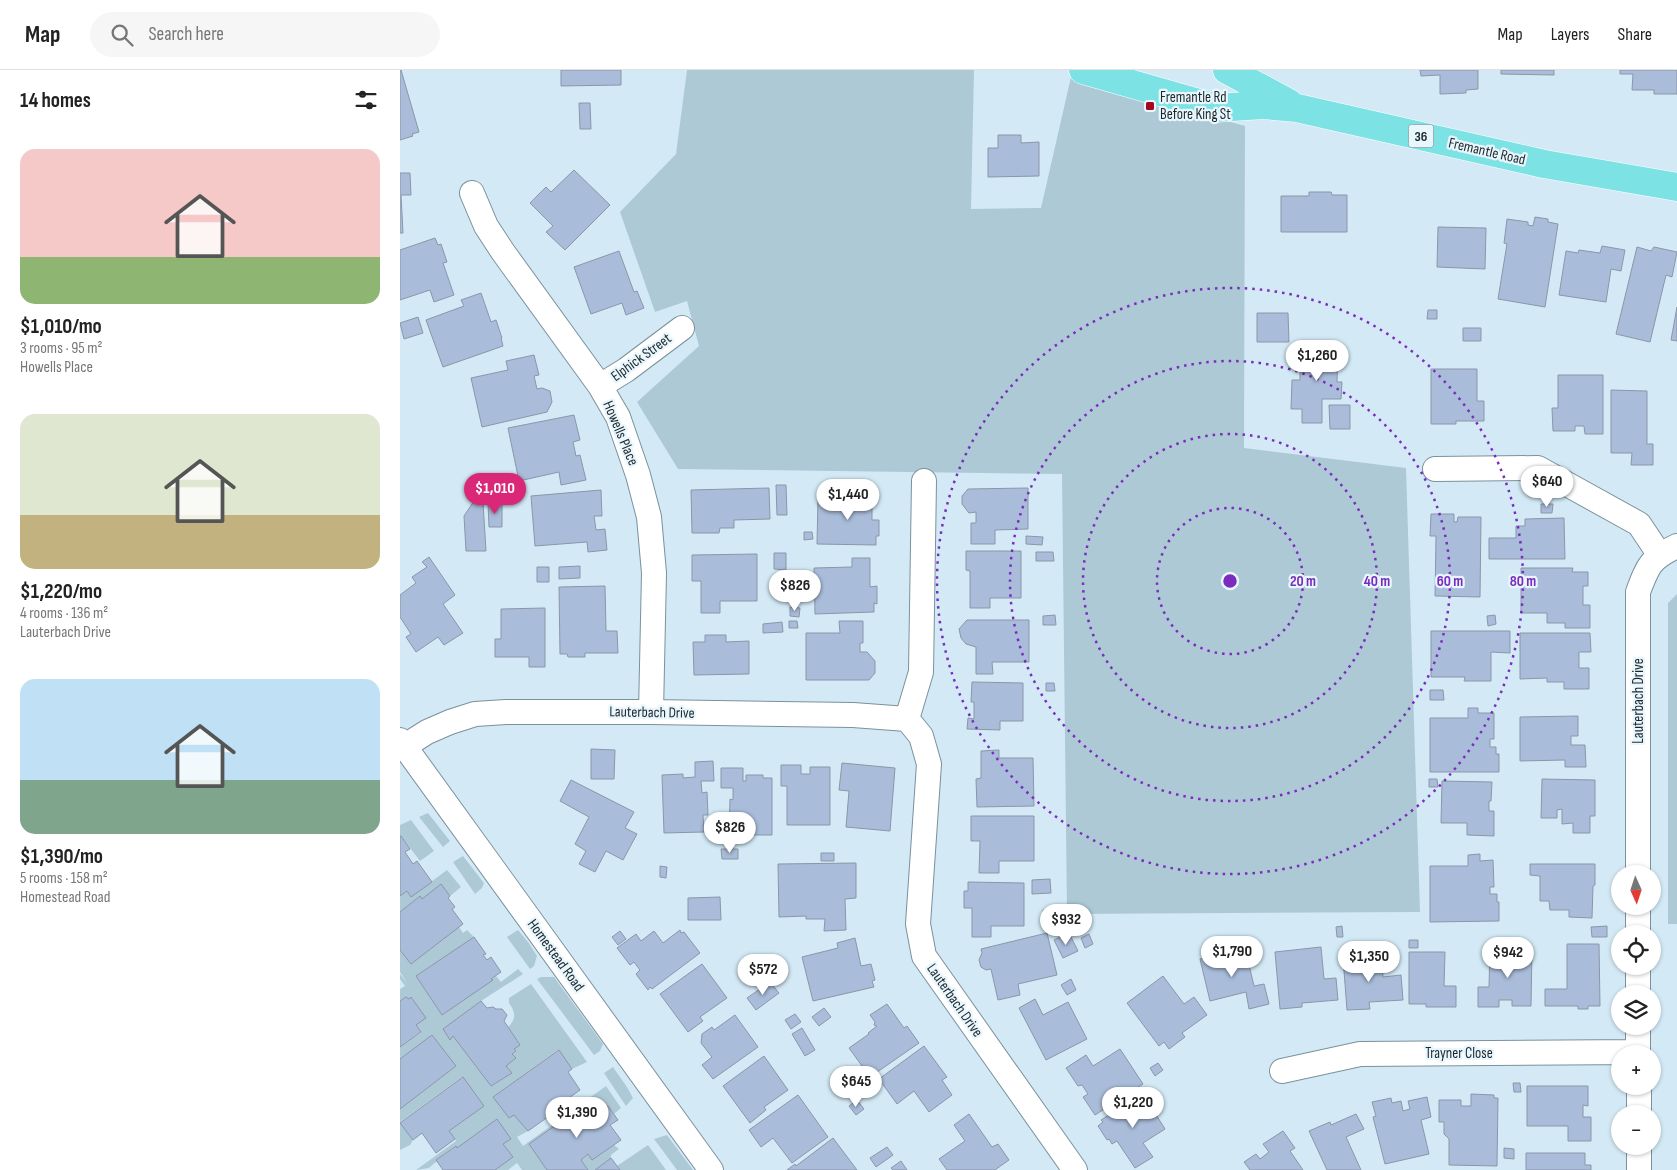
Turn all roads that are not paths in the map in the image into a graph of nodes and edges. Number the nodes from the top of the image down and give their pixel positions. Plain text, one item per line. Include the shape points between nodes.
1 (1083, 70) edge
2 (1227, 70) edge
3 (1298, 108) junction
4 (1677, 187) edge
5 (472, 193) dead end
6 (682, 328) dead end
7 (600, 386) junction
8 (1435, 469) dead end
9 (924, 481) dead end
10 (1668, 550) edge
11 (652, 712) junction
12 (907, 719) junction
13 (403, 743) edge
14 (1638, 865) edge
15 (1611, 1053) edge
16 (1282, 1071) dead end
17 (1639, 1155) edge
18 (711, 1170) edge
19 (1075, 1170) edge
20 (1639, 1170) edge

1 - 3 main road, Fremantle Road / 36 via 1216,108 1263,105
2 - 3 main road, Fremantle Road / 36
3 - 4 main road, Fremantle Road / 36 via 1544,164
5 - 7 street, Howells Place via 486,226 503,252
6 - 7 street, Elphick Street
7 - 11 street, Howells Place via 618,417 649,517 654,573
8 - 10 street via 1538,468 1639,524
9 - 12 street via 921,672
10 - 14 street, Lauterbach Drive via 1646,571 1638,592
11 - 12 street, Lauterbach Drive
11 - 13 street, Lauterbach Drive via 475,714
12 - 19 street, Lauterbach Drive via 921,736 929,764 918,924 924,956
13 - 18 street, Homestead Road
15 - 16 street, Trayner Close via 1360,1054
17 - 20 street

